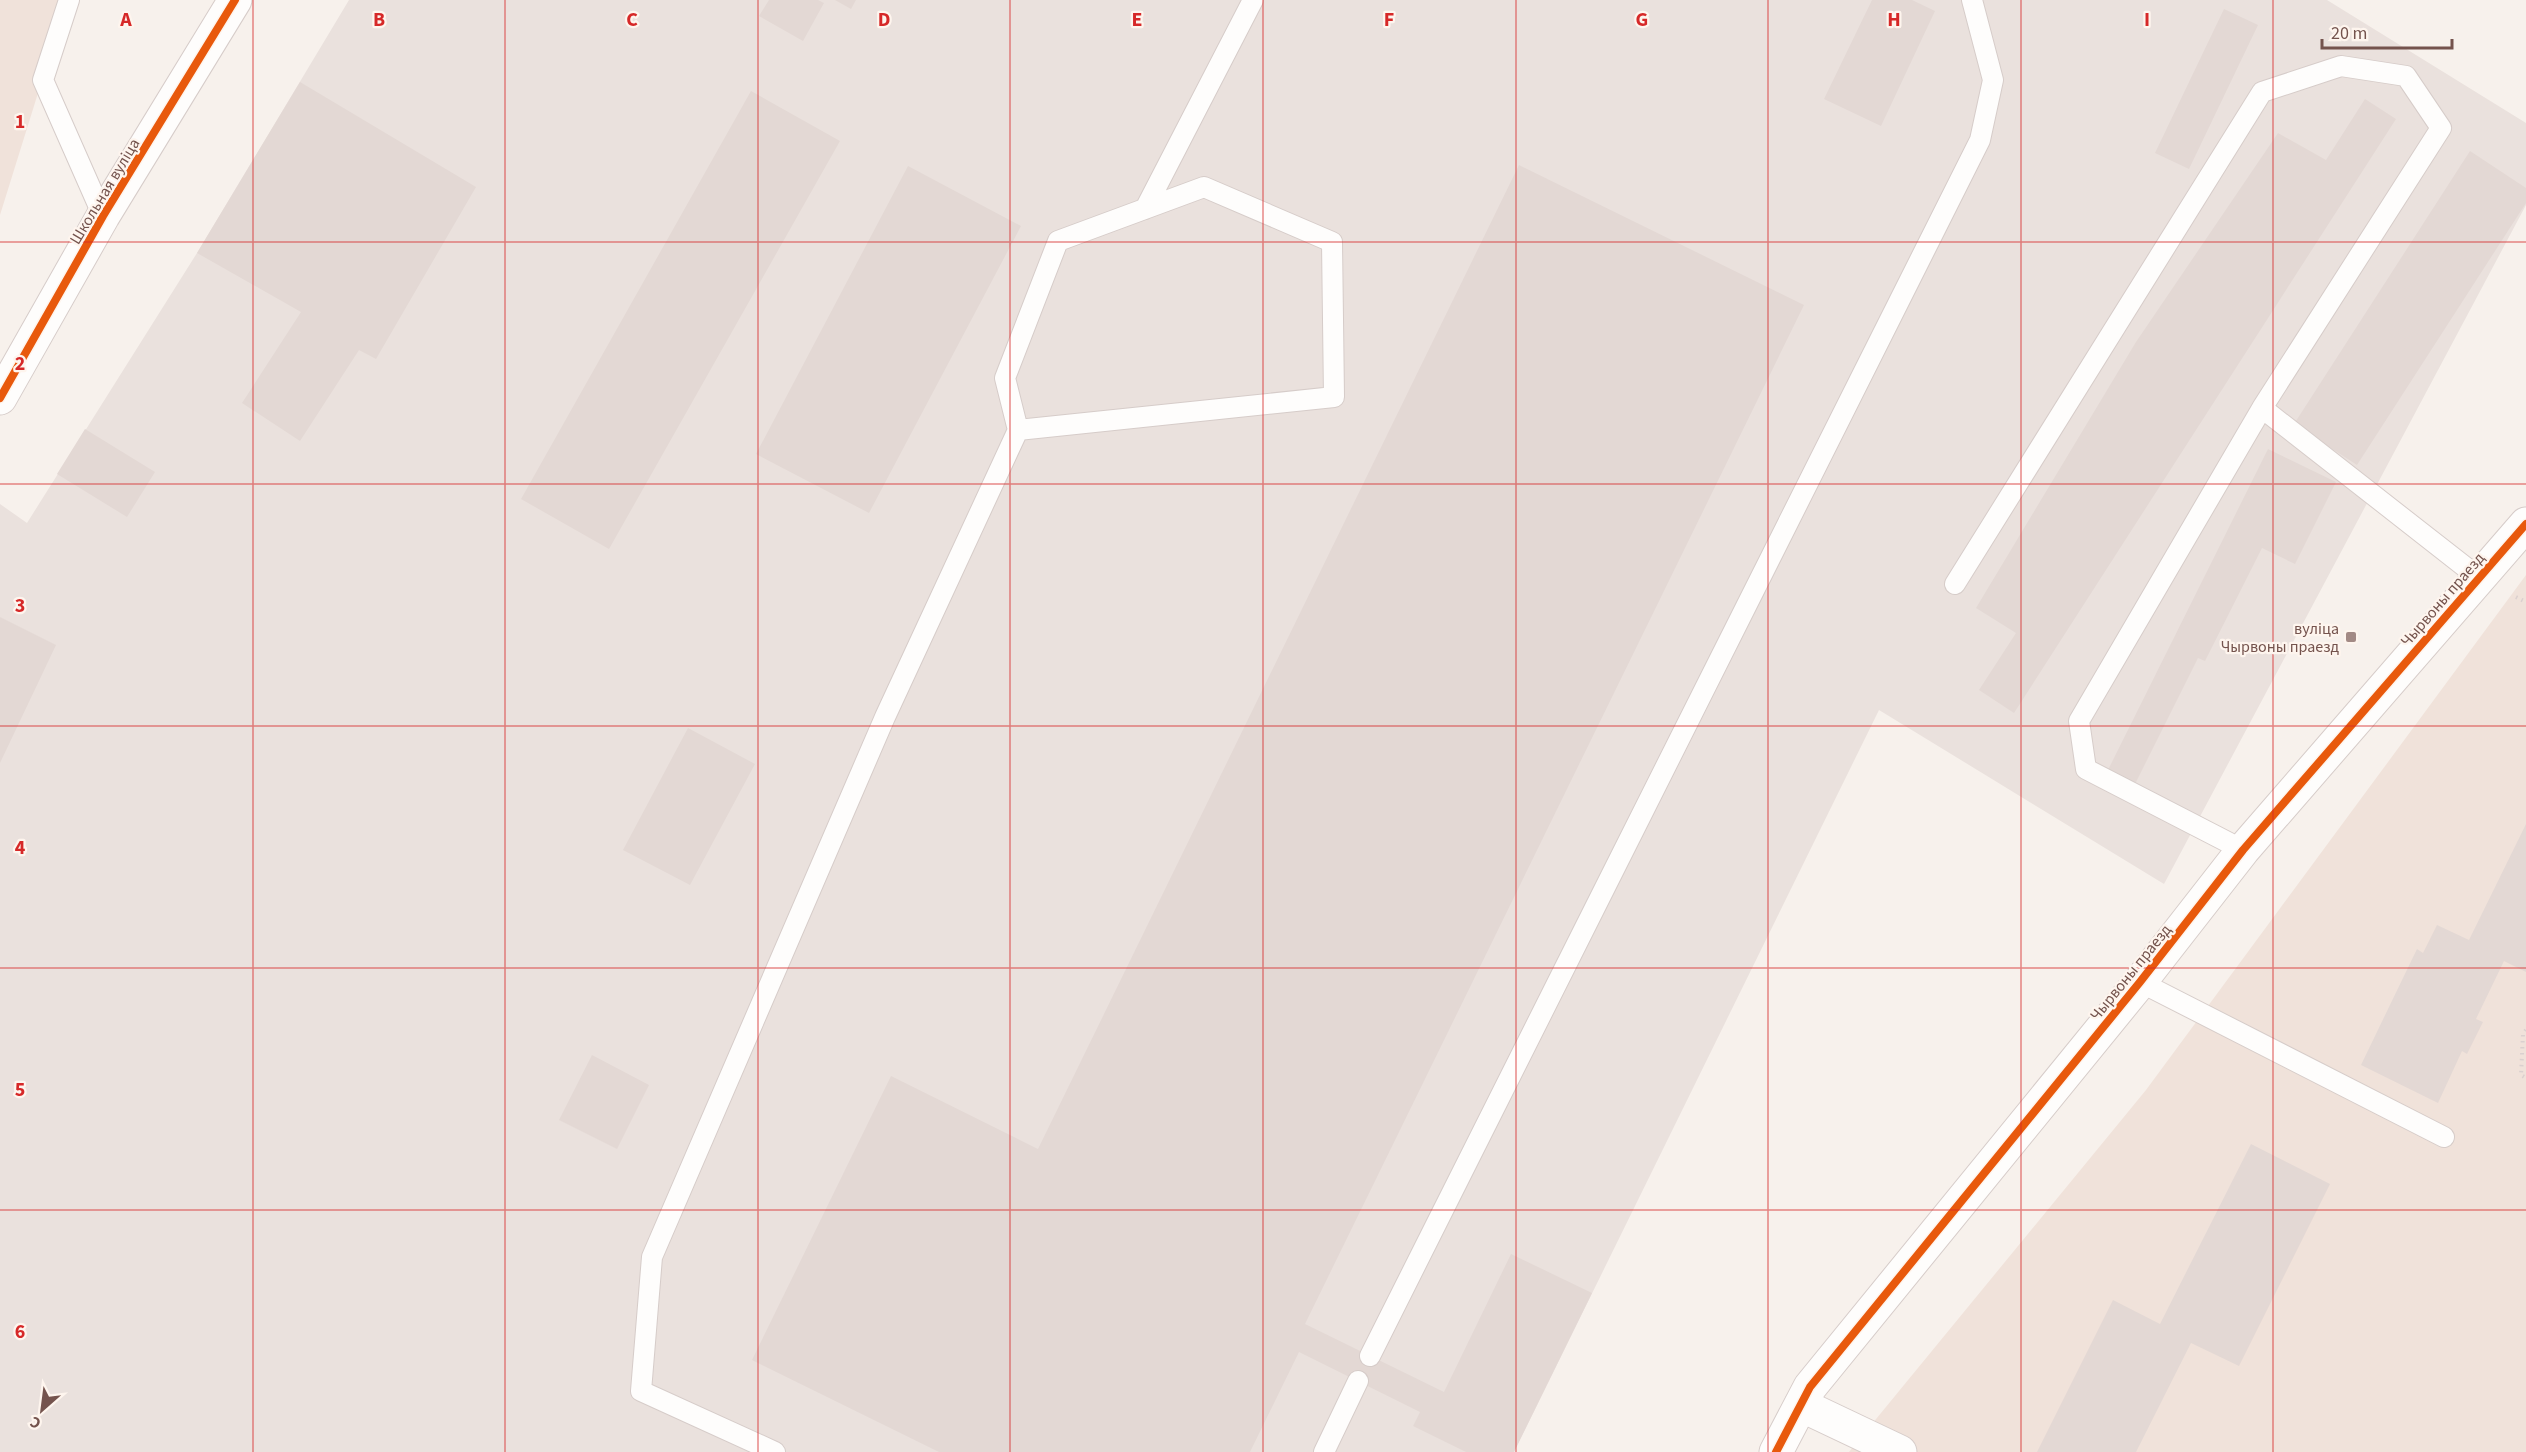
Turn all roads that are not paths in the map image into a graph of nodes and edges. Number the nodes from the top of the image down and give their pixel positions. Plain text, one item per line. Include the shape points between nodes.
1 (69, 0) edge
2 (235, 0) edge
3 (1253, 0) edge
4 (1972, 0) edge
5 (1145, 209) junction
6 (103, 216) junction
7 (0, 398) edge
8 (2262, 408) junction
9 (1018, 430) junction
10 (2526, 524) edge
11 (2478, 577) junction
12 (1955, 584) dead end
13 (2243, 850) junction
14 (2140, 982) junction
15 (2444, 1137) dead end
16 (1370, 1356) dead end
17 (1358, 1381) dead end
18 (1801, 1405) junction
19 (775, 1452) edge
20 (1324, 1452) edge
21 (1776, 1452) edge
22 (1900, 1452) edge

1 - 6 lane via 43,80
2 - 6 street, Школьная вуліца
3 - 5 lane
4 - 16 lane via 1993,80 1980,140
5 - 9 lane via 1058,241 1005,378
5 - 9 lane via 1204,187 1332,242 1334,398
6 - 7 street, Школьная вуліца
8 - 11 lane
8 - 12 lane via 2441,128 2406,76 2341,66 2262,93
8 - 13 lane via 2079,721 2086,769
9 - 19 lane via 885,717 652,1257 641,1391
10 - 11 street, Чырвоны праезд
11 - 13 street, Чырвоны праезд
13 - 14 street, Чырвоны праезд
14 - 15 lane
14 - 18 street, Чырвоны праезд via 1810,1387
17 - 20 lane
18 - 21 street, Чырвоны праезд
18 - 22 street

